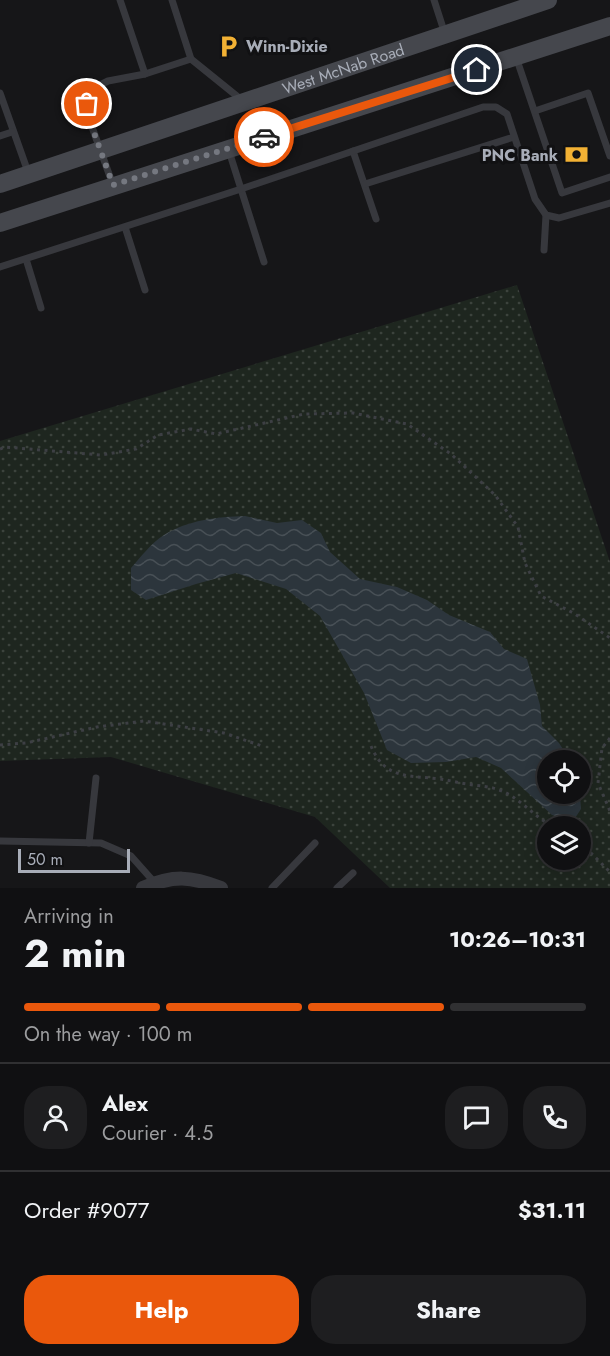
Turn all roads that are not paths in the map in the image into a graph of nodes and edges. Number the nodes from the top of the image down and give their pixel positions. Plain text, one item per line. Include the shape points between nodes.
1 (120, 0) edge
2 (172, 0) edge
3 (434, 0) edge
4 (548, 0) edge
5 (610, 26) edge
6 (445, 34) junction
7 (516, 57) junction
8 (191, 59) junction
9 (146, 74) junction
10 (0, 93) edge
11 (245, 103) junction
12 (535, 111) junction
13 (12, 132) junction
14 (0, 136) edge
15 (514, 137) junction
16 (228, 148) junction
17 (100, 151) junction
18 (353, 151) junction
19 (610, 156) edge
20 (29, 175) junction
21 (610, 177) edge
22 (0, 183) edge
23 (364, 184) junction
24 (113, 185) junction
25 (242, 189) junction
26 (610, 202) edge
27 (546, 215) junction
28 (376, 219) dead end
29 (0, 223) edge
30 (124, 227) junction
31 (544, 250) dead end
32 (26, 259) junction
33 (264, 262) dead end
34 (0, 267) edge
35 (145, 290) dead end
36 (41, 308) dead end
37 (96, 778) dead end
38 (0, 841) edge
39 (89, 843) junction
40 (315, 843) dead end
41 (352, 873) dead end
42 (148, 886) edge
43 (221, 888) edge
44 (272, 888) edge
45 (337, 888) edge

1 - 9 lane
2 - 8 lane
3 - 6 lane
4 - 6 main road, West McNab Road
5 - 7 main road
6 - 11 main road, West McNab Road
7 - 12 lane
7 - 16 main road
8 - 9 lane
8 - 11 lane
9 - 17 lane via 108,81 87,92 88,116
10 - 13 lane
11 - 17 main road, West McNab Road
12 - 19 lane via 588,93
12 - 21 lane via 562,193
13 - 14 lane
13 - 20 lane
15 - 18 lane via 507,114 496,107 483,107
15 - 23 lane
15 - 27 lane via 535,200
16 - 24 main road
16 - 25 lane
17 - 20 main road, West McNab Road
17 - 24 lane
18 - 23 lane
18 - 25 lane
20 - 22 main road, West McNab Road
23 - 28 lane
24 - 29 main road
25 - 30 lane
25 - 33 lane
26 - 27 lane via 559,218
27 - 31 lane
30 - 32 lane
30 - 35 lane
32 - 34 lane
32 - 36 lane
37 - 39 lane
38 - 39 lane
39 - 42 lane via 101,843 131,856
40 - 44 lane
41 - 45 lane
42 - 43 street via 179,877 200,879

